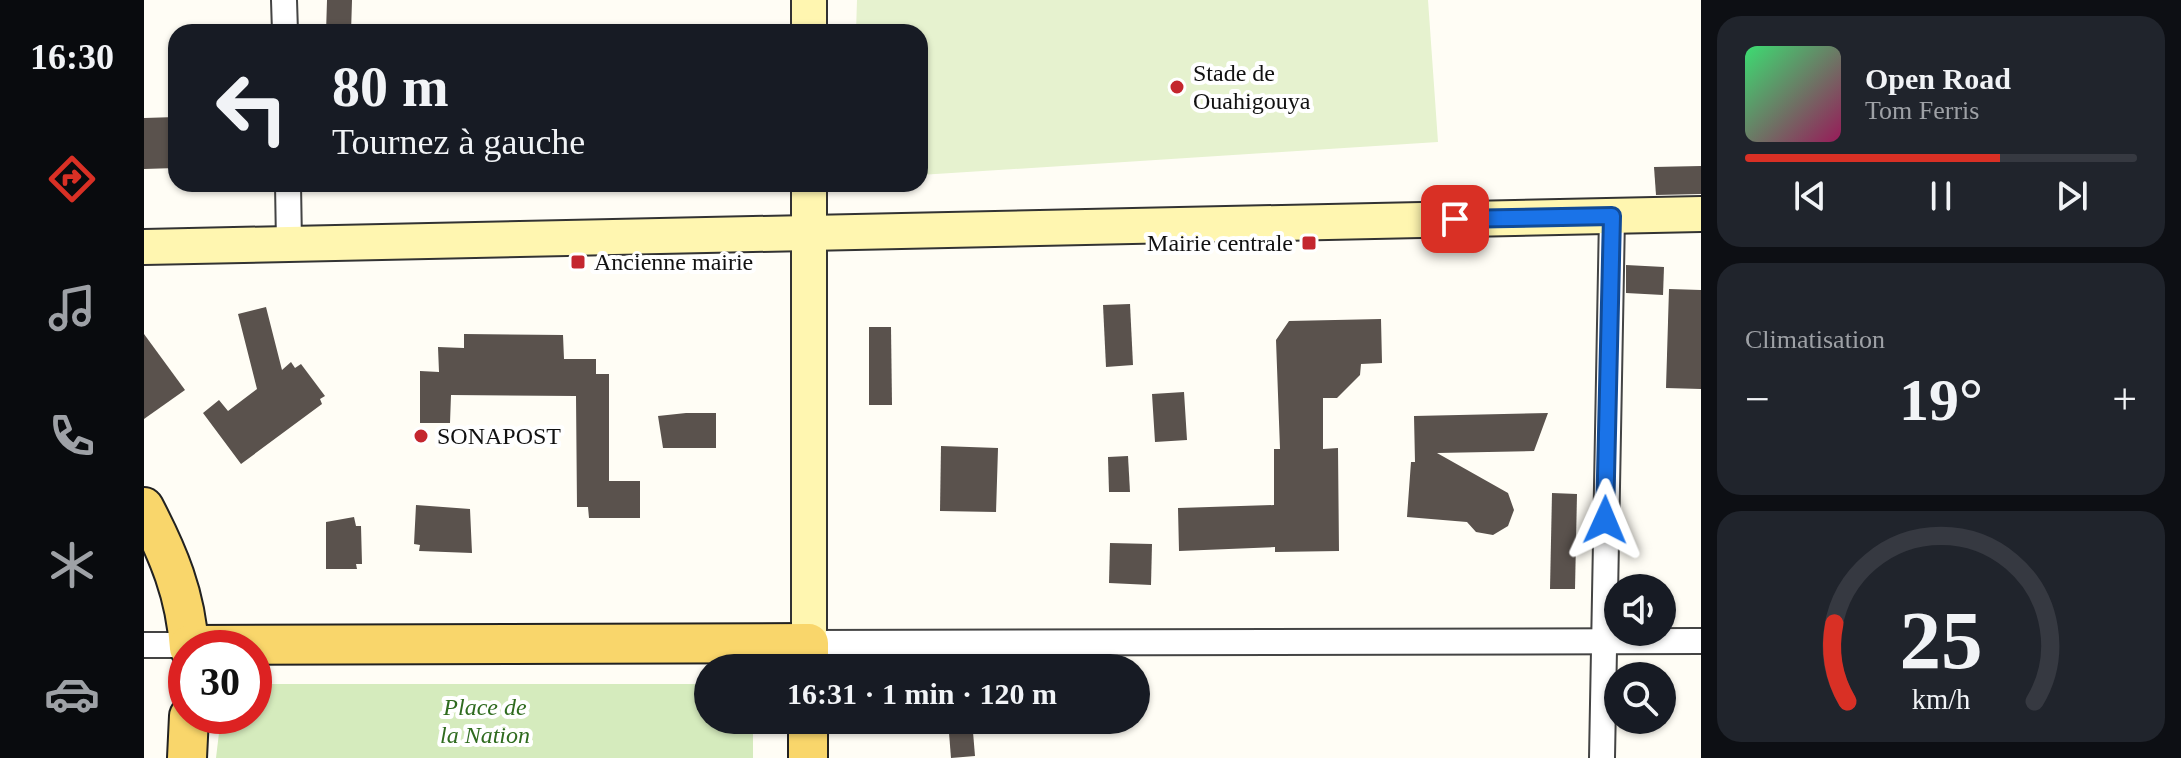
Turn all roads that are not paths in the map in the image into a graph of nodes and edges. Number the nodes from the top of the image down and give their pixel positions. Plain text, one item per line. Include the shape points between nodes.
1 (284, 0) edge
2 (809, 0) edge
3 (285, 24) edge
4 (809, 24) edge
5 (288, 192) edge
6 (809, 192) edge
7 (1701, 214) edge
8 (1612, 216) junction
9 (810, 233) junction
10 (289, 243) junction
11 (144, 247) edge
12 (144, 507) edge
13 (187, 630) edge
14 (1603, 641) junction
15 (1701, 641) edge
16 (144, 645) edge
17 (168, 646) edge
18 (272, 648) edge
19 (694, 654) edge
20 (809, 654) edge
21 (915, 654) edge
22 (188, 734) edge
23 (808, 734) edge
24 (187, 758) edge
25 (808, 758) edge
26 (1602, 758) edge

1 - 3 street
2 - 4 main road
5 - 10 street
6 - 9 main road
7 - 8 main road
8 - 9 main road
8 - 14 street
9 - 10 main road
9 - 20 main road
10 - 11 main road
12 - 13 main road via 184,598
14 - 15 street
14 - 21 street
14 - 26 street
16 - 17 street
18 - 19 main road
22 - 24 main road
23 - 25 main road

